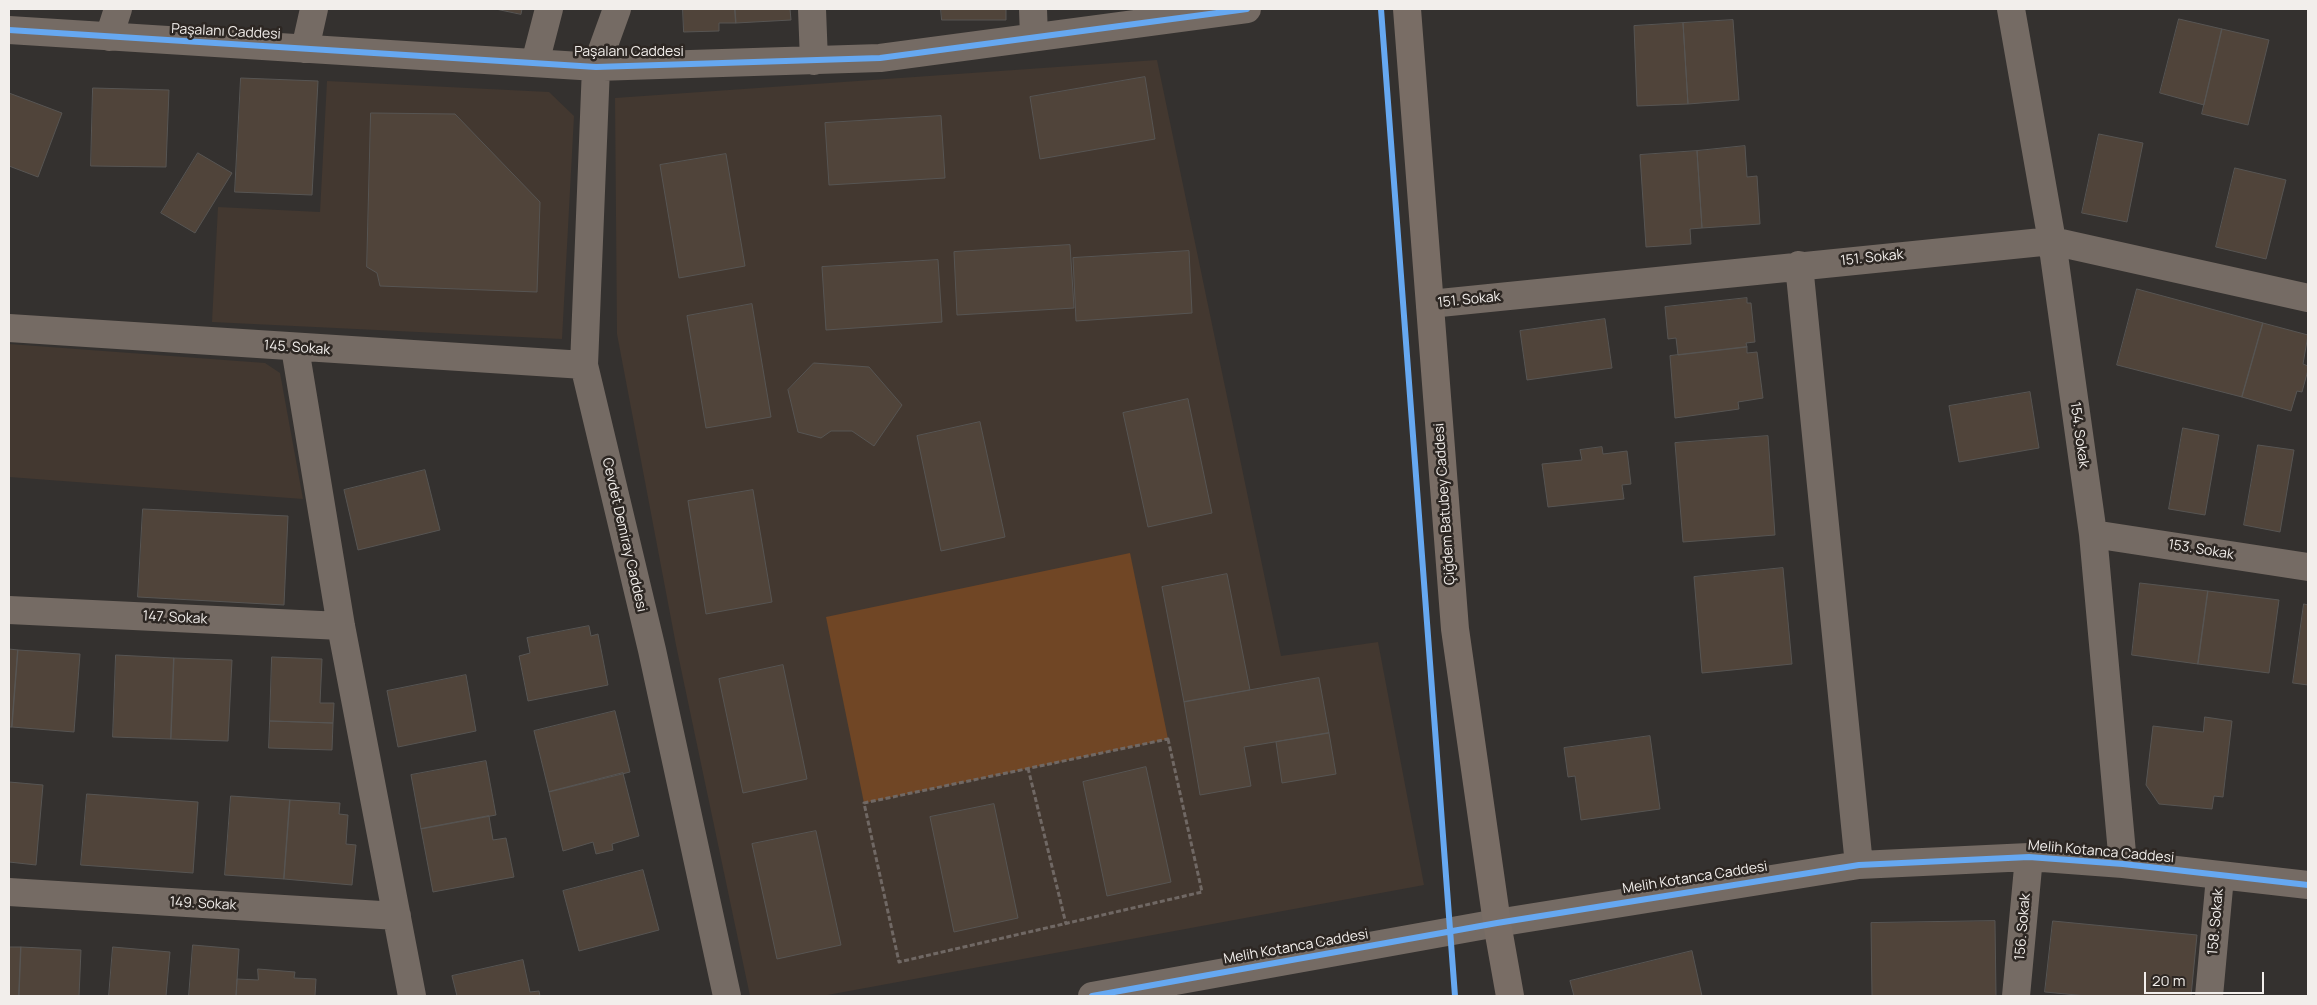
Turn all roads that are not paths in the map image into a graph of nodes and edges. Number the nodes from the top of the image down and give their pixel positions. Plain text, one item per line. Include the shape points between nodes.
1 (118, 9) edge
2 (314, 9) edge
3 (549, 9) edge
4 (617, 9) edge
5 (812, 9) edge
6 (1032, 9) edge
7 (1247, 9) edge
8 (1407, 9) edge
9 (2011, 9) edge
10 (9, 30) edge
11 (109, 37) junction
12 (1034, 37) junction
13 (304, 49) junction
14 (814, 61) junction
15 (535, 63) junction
16 (596, 67) junction
17 (2052, 241) junction
18 (1799, 265) junction
19 (2308, 298) edge
20 (1430, 304) junction
21 (9, 328) edge
22 (295, 348) junction
23 (584, 365) junction
24 (2093, 534) junction
25 (2308, 567) edge
26 (9, 610) edge
27 (341, 626) junction
28 (2029, 857) junction
29 (1859, 864) junction
30 (2123, 864) junction
31 (2220, 877) junction
32 (2308, 885) edge
33 (9, 892) edge
34 (397, 916) junction
35 (1497, 922) junction
36 (412, 996) edge
37 (727, 996) edge
38 (1092, 996) edge
39 (1510, 996) edge
40 (2016, 996) edge
41 (2209, 996) edge

1 - 11 street
2 - 13 street
3 - 15 street
4 - 16 street, Cevdet Demiray Caddesi
5 - 14 street
6 - 12 street
7 - 12 street, Paşalanı Caddesi
8 - 20 main road, Çiğdem Batubey Caddesi
9 - 17 street, 154. Sokak
10 - 11 street, Paşalanı Caddesi
11 - 13 street, Paşalanı Caddesi
12 - 14 street, Paşalanı Caddesi via 880,58
13 - 15 street, Paşalanı Caddesi
14 - 16 street, Paşalanı Caddesi
15 - 16 street, Paşalanı Caddesi
16 - 23 street, Cevdet Demiray Caddesi
17 - 18 street, 151. Sokak
17 - 19 street, 151. Sokak
17 - 24 street, 154. Sokak
18 - 20 street, 151. Sokak
18 - 29 street
20 - 35 main road, Çiğdem Batubey Caddesi via 1455,629
21 - 22 street, 145. Sokak
22 - 23 street, 145. Sokak
22 - 27 street
23 - 37 street, Cevdet Demiray Caddesi via 652,650
24 - 25 street, 153. Sokak
24 - 30 street, 154. Sokak
26 - 27 street, 147. Sokak
27 - 34 street
28 - 29 street, Melih Kotanca Caddesi
28 - 30 street, Melih Kotanca Caddesi
28 - 40 street, 156. Sokak
29 - 35 street, Melih Kotanca Caddesi
30 - 31 street, Melih Kotanca Caddesi
31 - 32 street, Melih Kotanca Caddesi
31 - 41 street, 158. Sokak
33 - 34 street, 149. Sokak
34 - 36 street
35 - 38 street, Melih Kotanca Caddesi
35 - 39 main road, Çiğdem Batubey Caddesi

